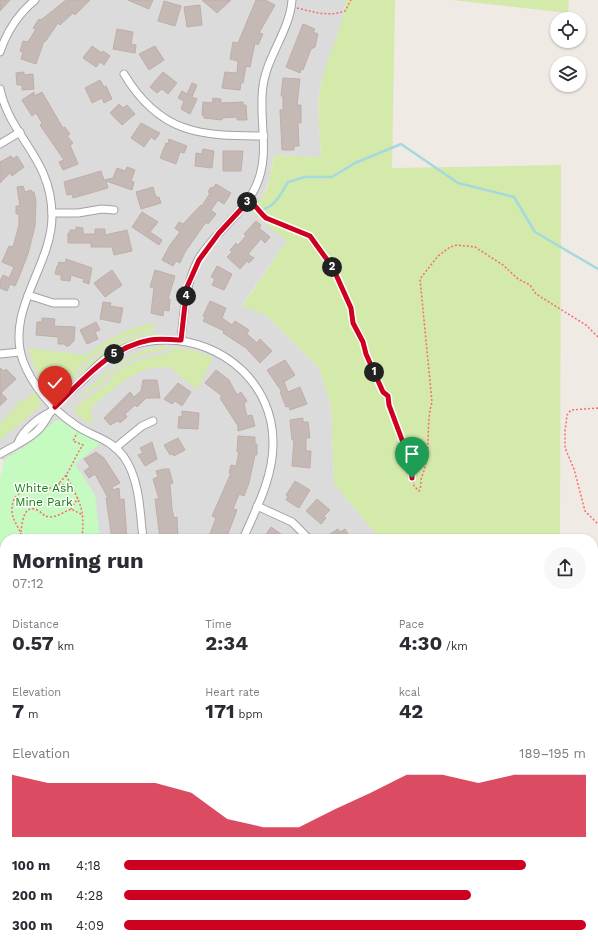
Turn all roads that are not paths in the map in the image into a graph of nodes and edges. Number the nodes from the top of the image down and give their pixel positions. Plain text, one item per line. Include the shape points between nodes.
1 (35, 0) edge
2 (292, 3) edge
3 (0, 52) edge
4 (124, 74) dead end
5 (0, 89) edge
6 (20, 132) junction
7 (264, 136) junction
8 (0, 144) edge
9 (114, 210) dead end
10 (52, 213) junction
11 (28, 295) junction
12 (75, 303) dead end
13 (181, 340) junction
14 (20, 352) junction
15 (0, 354) edge
16 (53, 409) junction
17 (153, 421) dead end
18 (115, 448) junction
19 (0, 454) edge
20 (257, 506) junction
21 (142, 534) edge
22 (245, 534) edge
23 (304, 534) edge

1 - 3 street via 14,21
2 - 7 street via 266,70 262,88
4 - 7 street via 134,91 152,110 176,125 203,134
5 - 6 street via 6,109
6 - 8 street
6 - 10 street via 49,184
7 - 13 street via 261,168 256,185 244,206 199,260 187,287
9 - 10 street
10 - 11 street via 50,242
11 - 12 street via 53,303
11 - 14 street via 20,324
13 - 16 street via 150,340 107,357
13 - 20 street via 207,346 232,360 254,383 266,404 272,423 272,462
14 - 15 street
14 - 16 street via 30,376
16 - 18 street via 74,425 98,435
16 - 19 street via 26,431 18,443
17 - 18 street via 142,426
18 - 21 street via 124,458 132,474
20 - 22 street
20 - 23 street via 292,522

